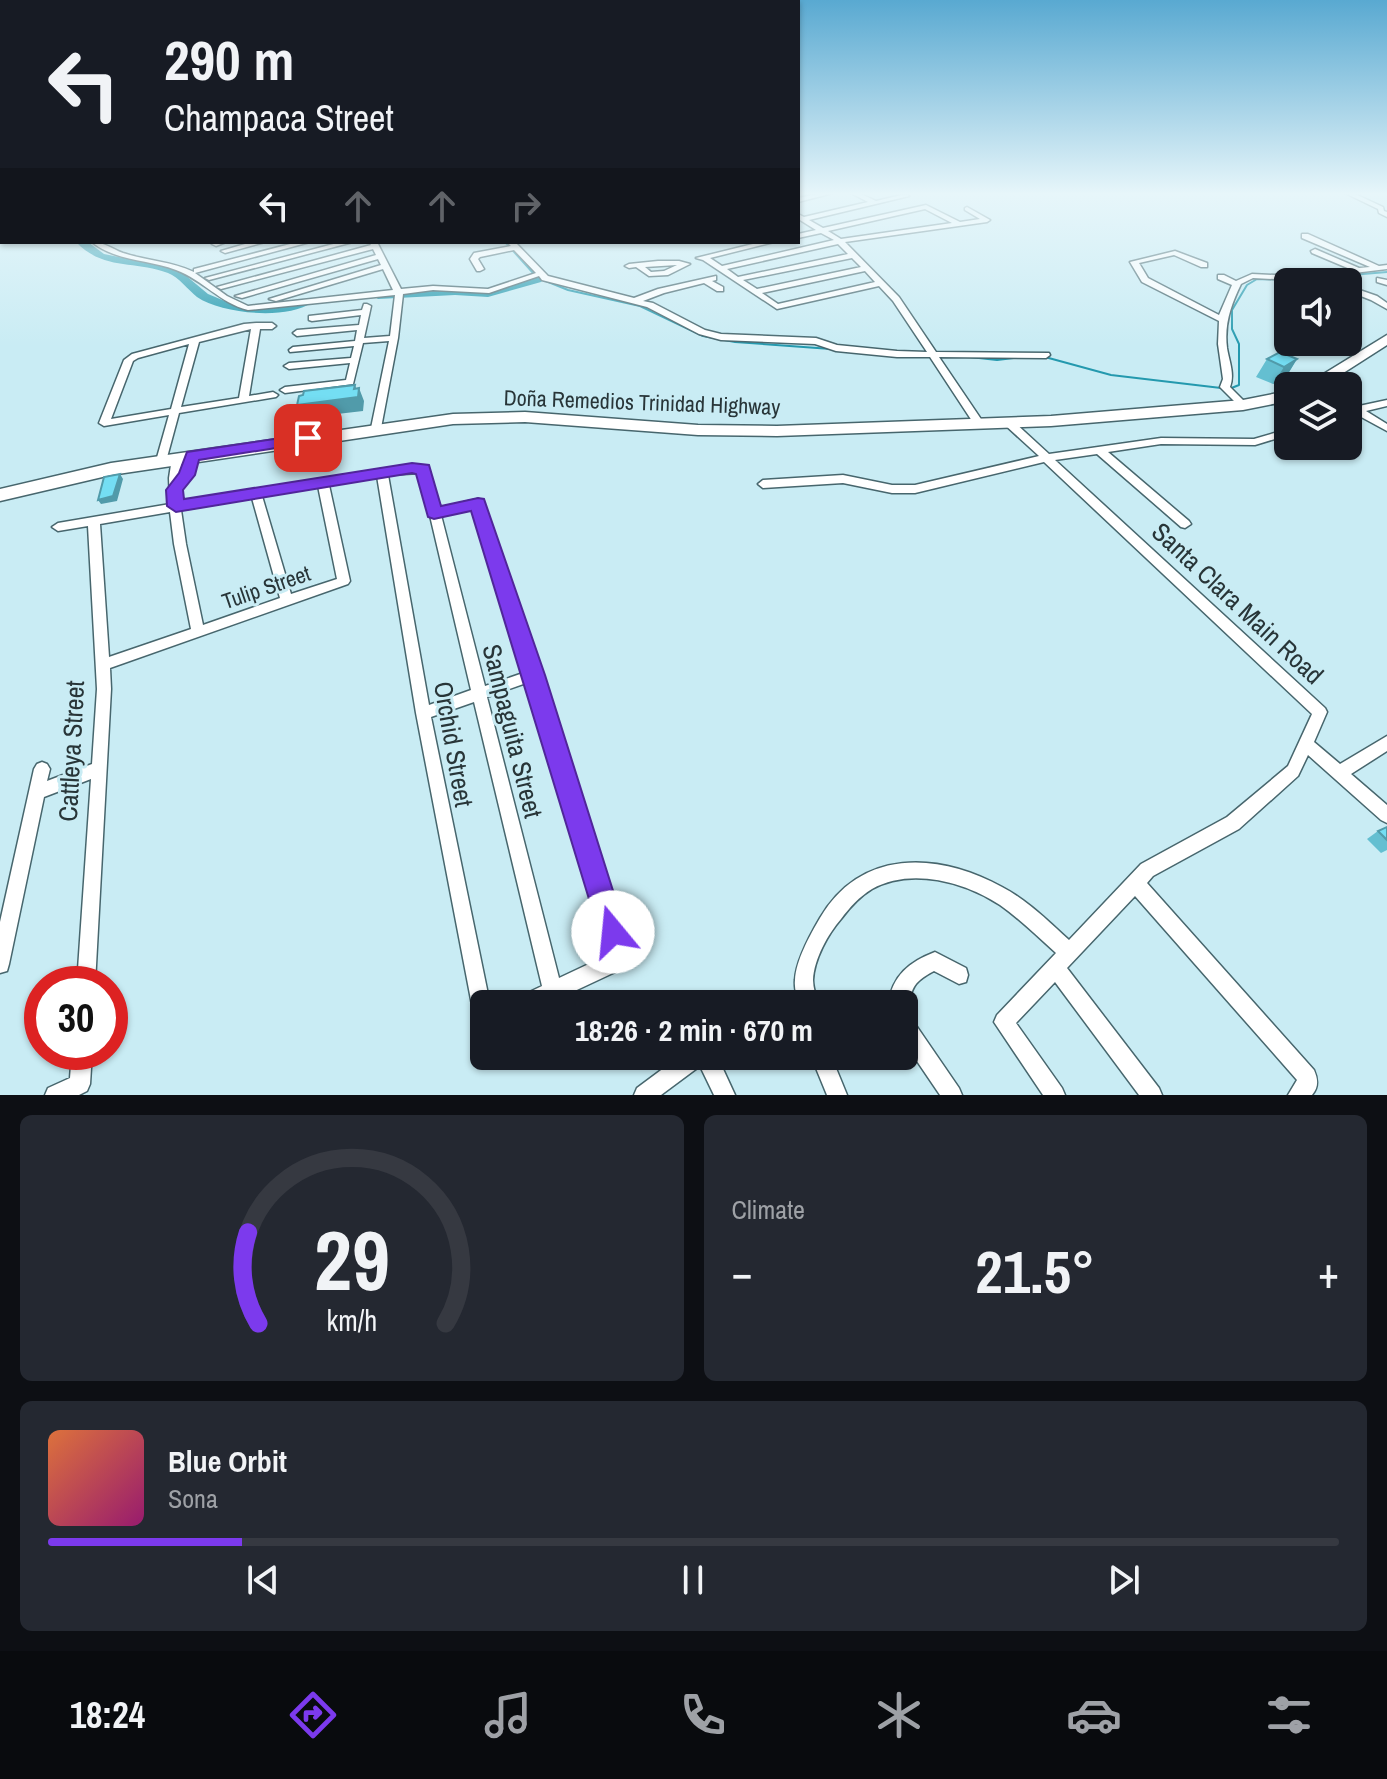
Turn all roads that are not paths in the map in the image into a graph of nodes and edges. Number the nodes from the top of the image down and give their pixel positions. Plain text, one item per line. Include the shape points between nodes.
1 (99, 244) edge
2 (298, 244) edge
3 (341, 244) edge
4 (374, 244) edge
5 (761, 244) edge
6 (826, 244) edge
7 (843, 244) edge
8 (1325, 244) edge
9 (221, 246) edge
10 (512, 246) edge
11 (1315, 251) dead end
12 (854, 255) junction
13 (380, 256) junction
14 (704, 257) junction
15 (236, 260) junction
16 (633, 265) dead end
17 (1204, 265) dead end
18 (385, 266) junction
19 (1383, 267) edge
20 (721, 268) junction
21 (867, 268) junction
22 (1354, 268) edge
23 (480, 269) dead end
24 (1362, 269) edge
25 (197, 271) dead end
26 (539, 274) junction
27 (1221, 277) dead end
28 (1274, 277) edge
29 (209, 278) dead end
30 (737, 279) junction
31 (881, 283) junction
32 (1237, 284) junction
33 (221, 287) dead end
34 (720, 289) dead end
35 (756, 292) junction
36 (399, 294) junction
37 (1362, 295) edge
38 (239, 296) dead end
39 (273, 299) dead end
40 (635, 301) junction
41 (1387, 307) edge
42 (312, 318) dead end
43 (1223, 320) junction
44 (256, 326) junction
45 (272, 326) dead end
46 (362, 327) junction
47 (297, 333) dead end
48 (394, 338) junction
49 (195, 340) junction
50 (1387, 340) edge
51 (359, 342) junction
52 (293, 350) dead end
53 (933, 353) junction
54 (1046, 355) dead end
55 (355, 360) junction
56 (289, 366) dead end
57 (1336, 372) edge
58 (285, 390) dead end
59 (273, 395) dead end
60 (244, 398) junction
61 (1274, 399) edge
62 (1387, 403) edge
63 (1243, 405) junction
64 (1362, 406) edge
65 (175, 412) junction
66 (1362, 414) edge
67 (1009, 423) junction
68 (980, 425) junction
69 (376, 428) junction
70 (1387, 428) edge
71 (1274, 436) edge
72 (1099, 450) junction
73 (177, 458) junction
74 (1046, 458) junction
75 (382, 472) junction
76 (323, 482) junction
77 (763, 484) dead end
78 (256, 493) junction
79 (0, 495) edge
80 (176, 506) junction
81 (434, 513) junction
82 (94, 522) junction
83 (1185, 524) dead end
84 (58, 527) dead end
85 (287, 601) junction
86 (198, 631) junction
87 (105, 664) junction
88 (534, 675) junction
89 (479, 694) junction
90 (423, 713) junction
91 (1387, 743) edge
92 (1306, 744) junction
93 (42, 769) dead end
94 (98, 769) junction
95 (1340, 772) junction
96 (38, 792) junction
97 (1387, 815) edge
98 (1135, 883) junction
99 (1068, 951) junction
100 (0, 964) edge
101 (87, 966) edge
102 (1055, 967) junction
103 (959, 975) dead end
104 (476, 990) edge
105 (553, 990) edge
106 (569, 990) edge
107 (806, 990) edge
108 (901, 990) edge
109 (918, 1045) edge
110 (81, 1070) edge
111 (678, 1070) edge
112 (713, 1070) edge
113 (827, 1070) edge
114 (55, 1095) edge
115 (644, 1095) edge
116 (725, 1095) edge
117 (837, 1095) edge
118 (952, 1095) edge
119 (1055, 1095) edge
120 (1152, 1095) edge
121 (1298, 1095) edge

1 - 36 street via 127,259 190,273 231,304 248,308
2 - 15 street
3 - 29 street
4 - 13 street
4 - 33 street
5 - 14 street
6 - 20 street
7 - 12 street
8 - 19 street
9 - 15 street
10 - 23 street via 477,255
10 - 26 street
11 - 22 street
12 - 21 street
12 - 30 street
13 - 18 street
13 - 38 street
14 - 16 street via 665,273 649,274
14 - 20 street
15 - 25 street
17 - 43 street via 1175,253 1134,262 1145,280
18 - 36 street
18 - 39 street
19 - 24 street
20 - 30 street
21 - 31 street
21 - 35 street
26 - 36 street via 489,291 433,288
26 - 40 street
27 - 32 street
28 - 32 street via 1252,276
30 - 35 street
31 - 35 street via 777,307
31 - 53 street
32 - 43 street
34 - 40 street via 709,279
36 - 48 street
37 - 41 street
40 - 53 street via 702,332 734,339 783,338 858,351
42 - 46 street via 366,309
43 - 63 street via 1227,389
44 - 45 street
44 - 49 street
44 - 60 street
46 - 47 street
46 - 51 street
48 - 51 street
48 - 69 street
49 - 65 street
49 - 65 street via 129,360 104,423
50 - 57 highway
51 - 52 street
51 - 55 street
53 - 54 street
53 - 68 street
55 - 56 street
55 - 58 street via 350,382
59 - 60 street
60 - 65 street
61 - 63 highway, Doña Remedios Trinidad Highway
62 - 64 street
63 - 67 highway, Doña Remedios Trinidad Highway
65 - 73 street
66 - 70 street
67 - 68 highway, Doña Remedios Trinidad Highway
67 - 74 street, Santa Clara Main Road
68 - 69 highway, Doña Remedios Trinidad Highway via 728,431 525,417
69 - 73 highway, Doña Remedios Trinidad Highway
71 - 72 street via 1255,442 1161,441
72 - 74 street
72 - 83 street
73 - 79 highway, Doña Remedios Trinidad Highway via 76,475
73 - 80 street
74 - 77 street via 903,490 843,479
74 - 92 street, Santa Clara Main Road via 1320,712
75 - 76 street
75 - 81 street, Sampaguita Street via 424,469
75 - 90 street, Orchid Street
76 - 78 street
76 - 85 street, Tulip Street via 344,581
78 - 80 street
78 - 85 street
80 - 82 street
80 - 86 street
81 - 88 street via 478,503
81 - 89 street, Sampaguita Street
82 - 84 street
82 - 87 street, Cattleya Street
85 - 86 street, Tulip Street
86 - 87 street, Tulip Street
87 - 94 street, Cattleya Street
88 - 89 street
88 - 106 street via 621,959
89 - 90 street
89 - 105 street, Sampaguita Street
90 - 104 street, Orchid Street
91 - 95 street
92 - 95 street
92 - 98 street, Santa Clara Main Road via 1293,771 1233,823 1147,870
93 - 96 street
94 - 96 street
94 - 101 street, Cattleya Street
95 - 97 street
96 - 100 street
98 - 99 street, Santa Clara Main Road
98 - 121 street via 1307,1077
99 - 102 street, Santa Clara Main Road
99 - 107 street via 997,893 919,867 899,869 841,901 823,928 804,979
102 - 119 street, Santa Clara Main Road via 1004,1022
102 - 120 street
103 - 108 street via 935,961 916,969
109 - 118 street
110 - 114 street via 80,1084
111 - 115 street
112 - 116 street
113 - 117 street

